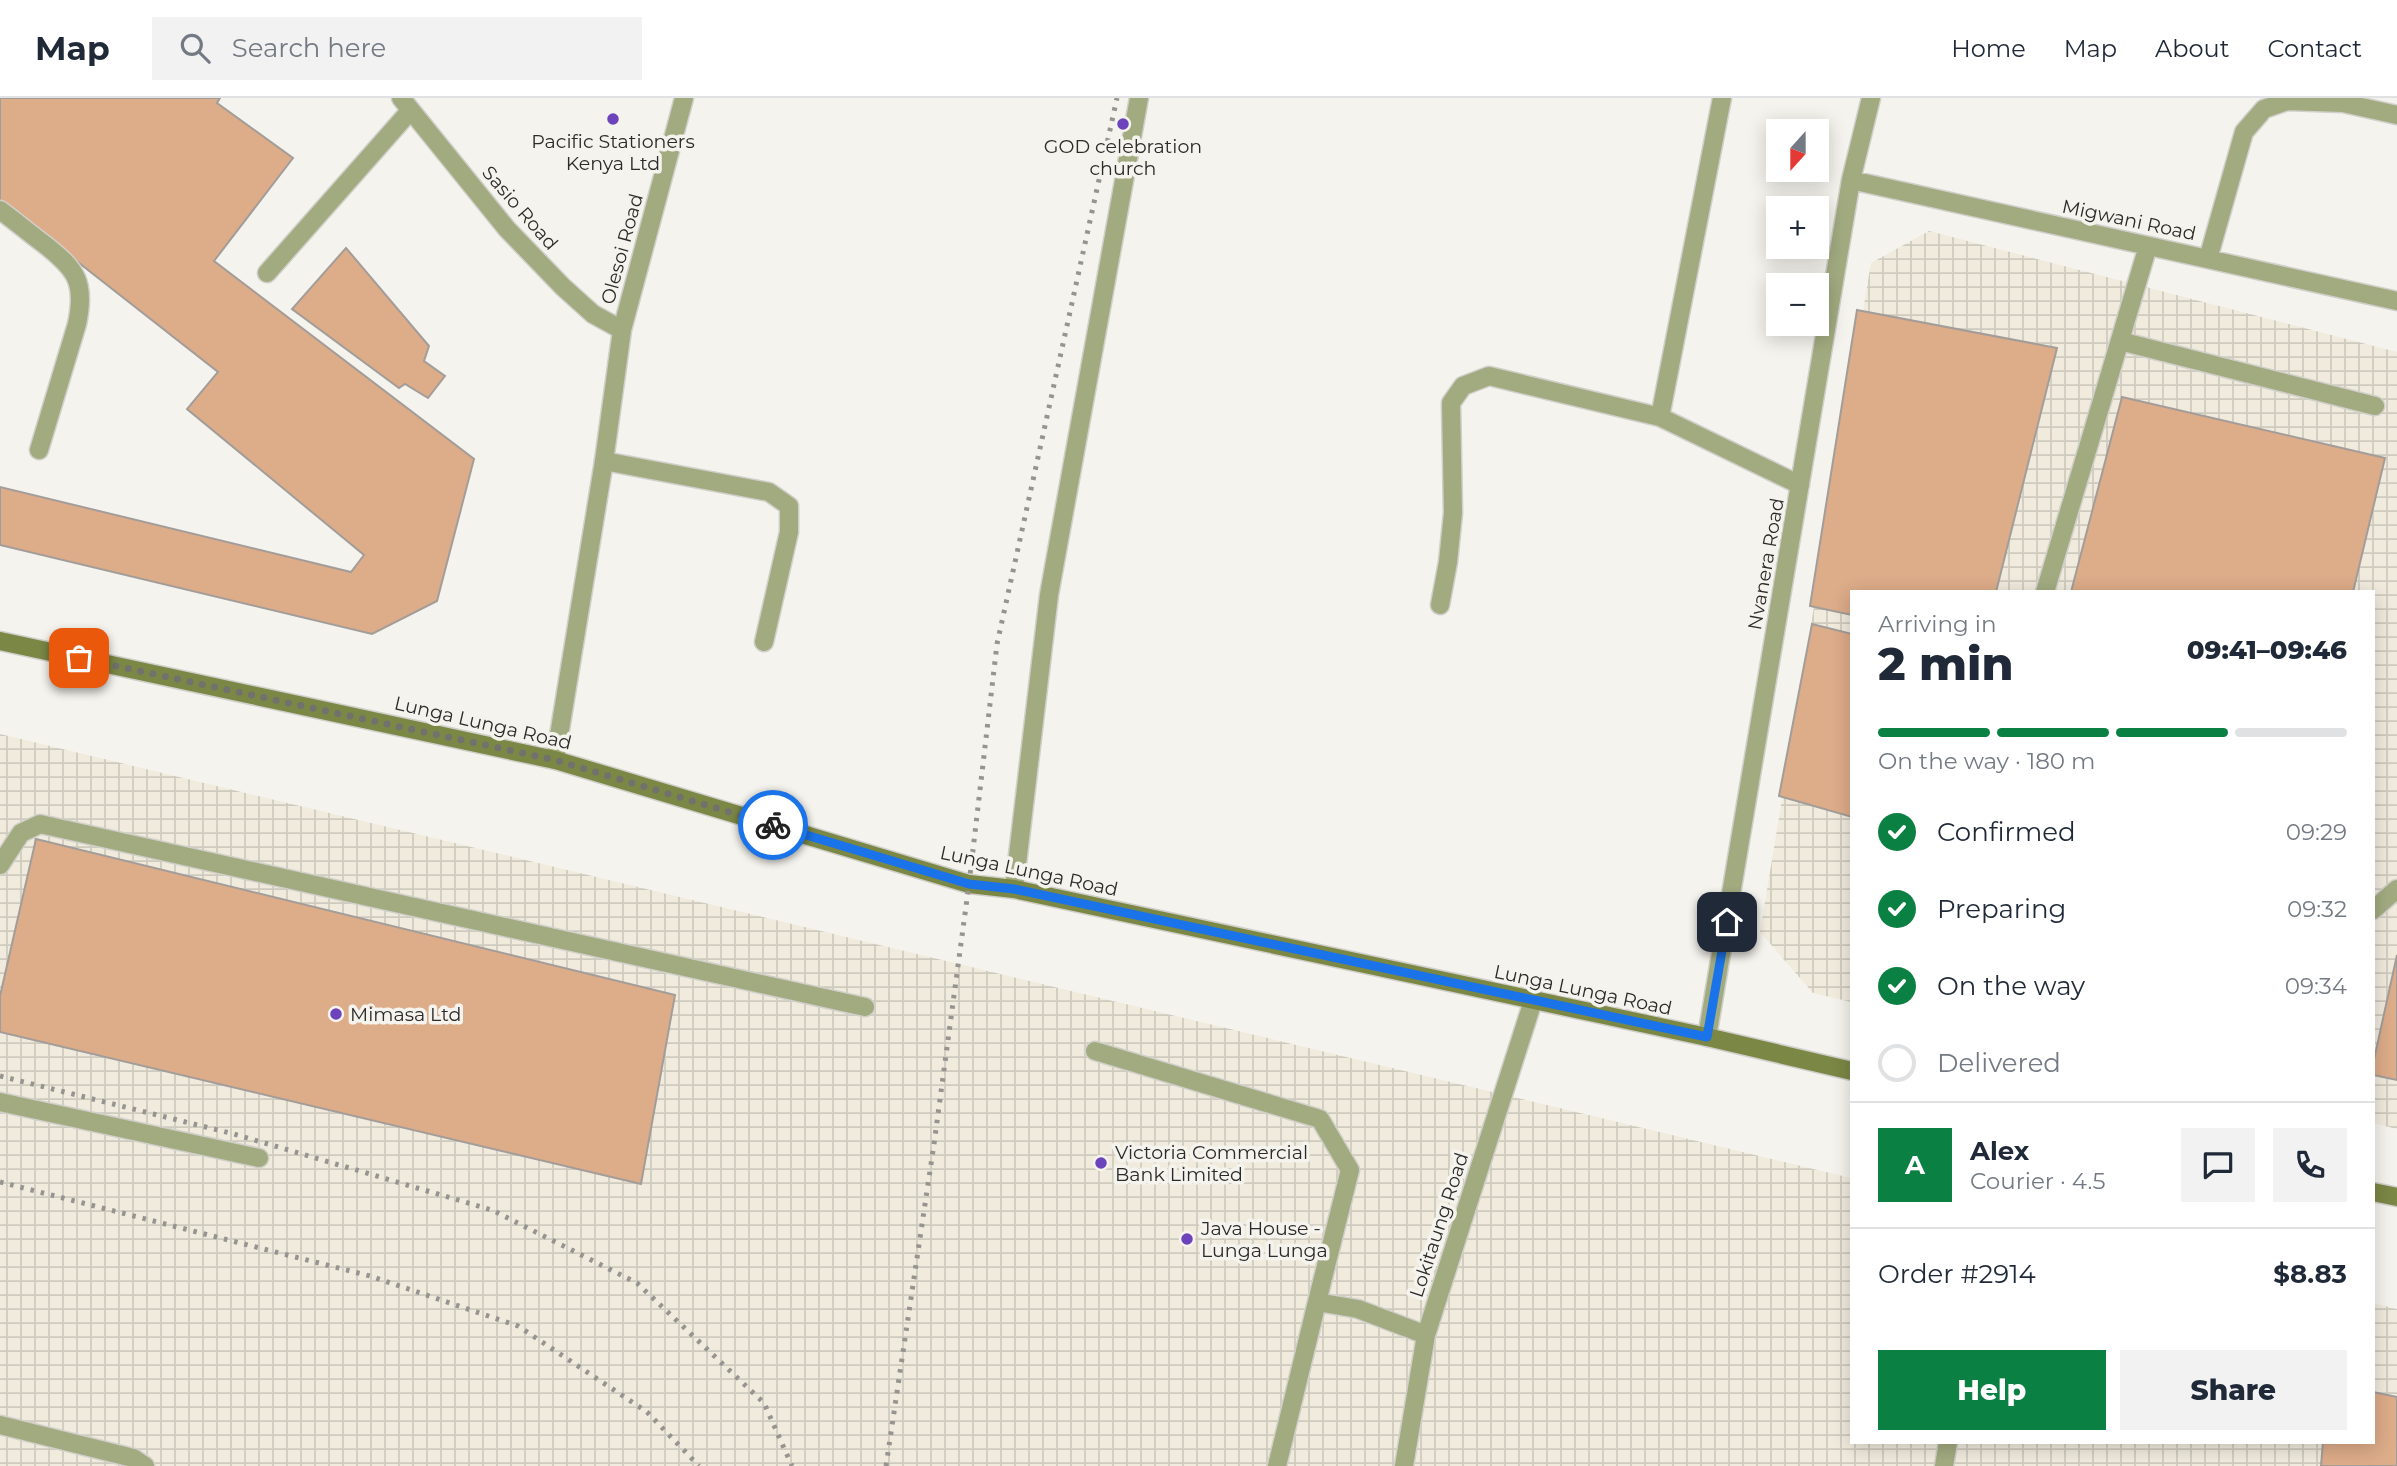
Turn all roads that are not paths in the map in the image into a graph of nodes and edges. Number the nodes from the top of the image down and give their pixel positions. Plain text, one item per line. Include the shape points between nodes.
1 (684, 98) edge
2 (1139, 98) edge
3 (1722, 98) edge
4 (1871, 98) edge
5 (406, 104) edge
6 (2397, 115) edge
7 (1851, 180) junction
8 (0, 210) edge
9 (2148, 246) junction
10 (2208, 259) junction
11 (267, 273) dead end
12 (2397, 301) edge
13 (622, 330) junction
14 (2120, 341) junction
15 (2375, 406) dead end
16 (1660, 417) junction
17 (39, 450) dead end
18 (604, 461) junction
19 (1800, 485) junction
20 (2046, 590) edge
21 (1440, 606) dead end
22 (0, 641) edge
23 (764, 642) dead end
24 (555, 760) junction
25 (0, 865) edge
26 (1014, 889) junction
27 (2397, 890) edge
28 (2375, 908) edge
29 (1533, 1001) junction
30 (865, 1007) dead end
31 (1707, 1037) junction
32 (1095, 1051) dead end
33 (1850, 1071) edge
34 (0, 1102) edge
35 (259, 1158) dead end
36 (2375, 1192) edge
37 (2397, 1197) edge
38 (1317, 1302) junction
39 (1426, 1335) junction
40 (0, 1425) edge
41 (1948, 1444) edge
42 (145, 1466) edge
43 (1277, 1466) edge
44 (1404, 1466) edge
45 (1944, 1466) edge

1 - 13 street, Olesoi Road
2 - 26 street via 1049,595
3 - 16 street
4 - 7 street, Nvanera Road
5 - 11 street
5 - 13 street, Sasio Road via 507,229 593,314
6 - 10 street via 2343,103 2287,101 2264,108 2244,132
7 - 9 street, Migwani Road
7 - 19 street, Nvanera Road
8 - 17 street via 68,263 80,291 77,324
9 - 10 street, Migwani Road
9 - 14 street
10 - 12 street, Migwani Road
13 - 18 street, Olesoi Road
14 - 15 street
14 - 20 street
16 - 19 street
16 - 21 street via 1489,376 1463,386 1451,403 1453,513
18 - 23 street via 769,492 789,506 789,532
18 - 24 street, Olesoi Road
19 - 31 street, Nvanera Road
22 - 24 main road, Lunga Lunga Road
24 - 26 main road, Lunga Lunga Road via 969,884
25 - 30 street via 21,834 40,824
26 - 29 main road, Lunga Lunga Road
27 - 28 street
29 - 31 main road, Lunga Lunga Road
29 - 39 street, Lokitaung Road
31 - 33 main road, Lunga Lunga Road
32 - 38 street via 1320,1119 1350,1170
34 - 35 street
36 - 37 main road
38 - 39 street via 1358,1308
38 - 43 street
39 - 44 street, Lokitaung Road
40 - 42 street via 133,1458
41 - 45 street

